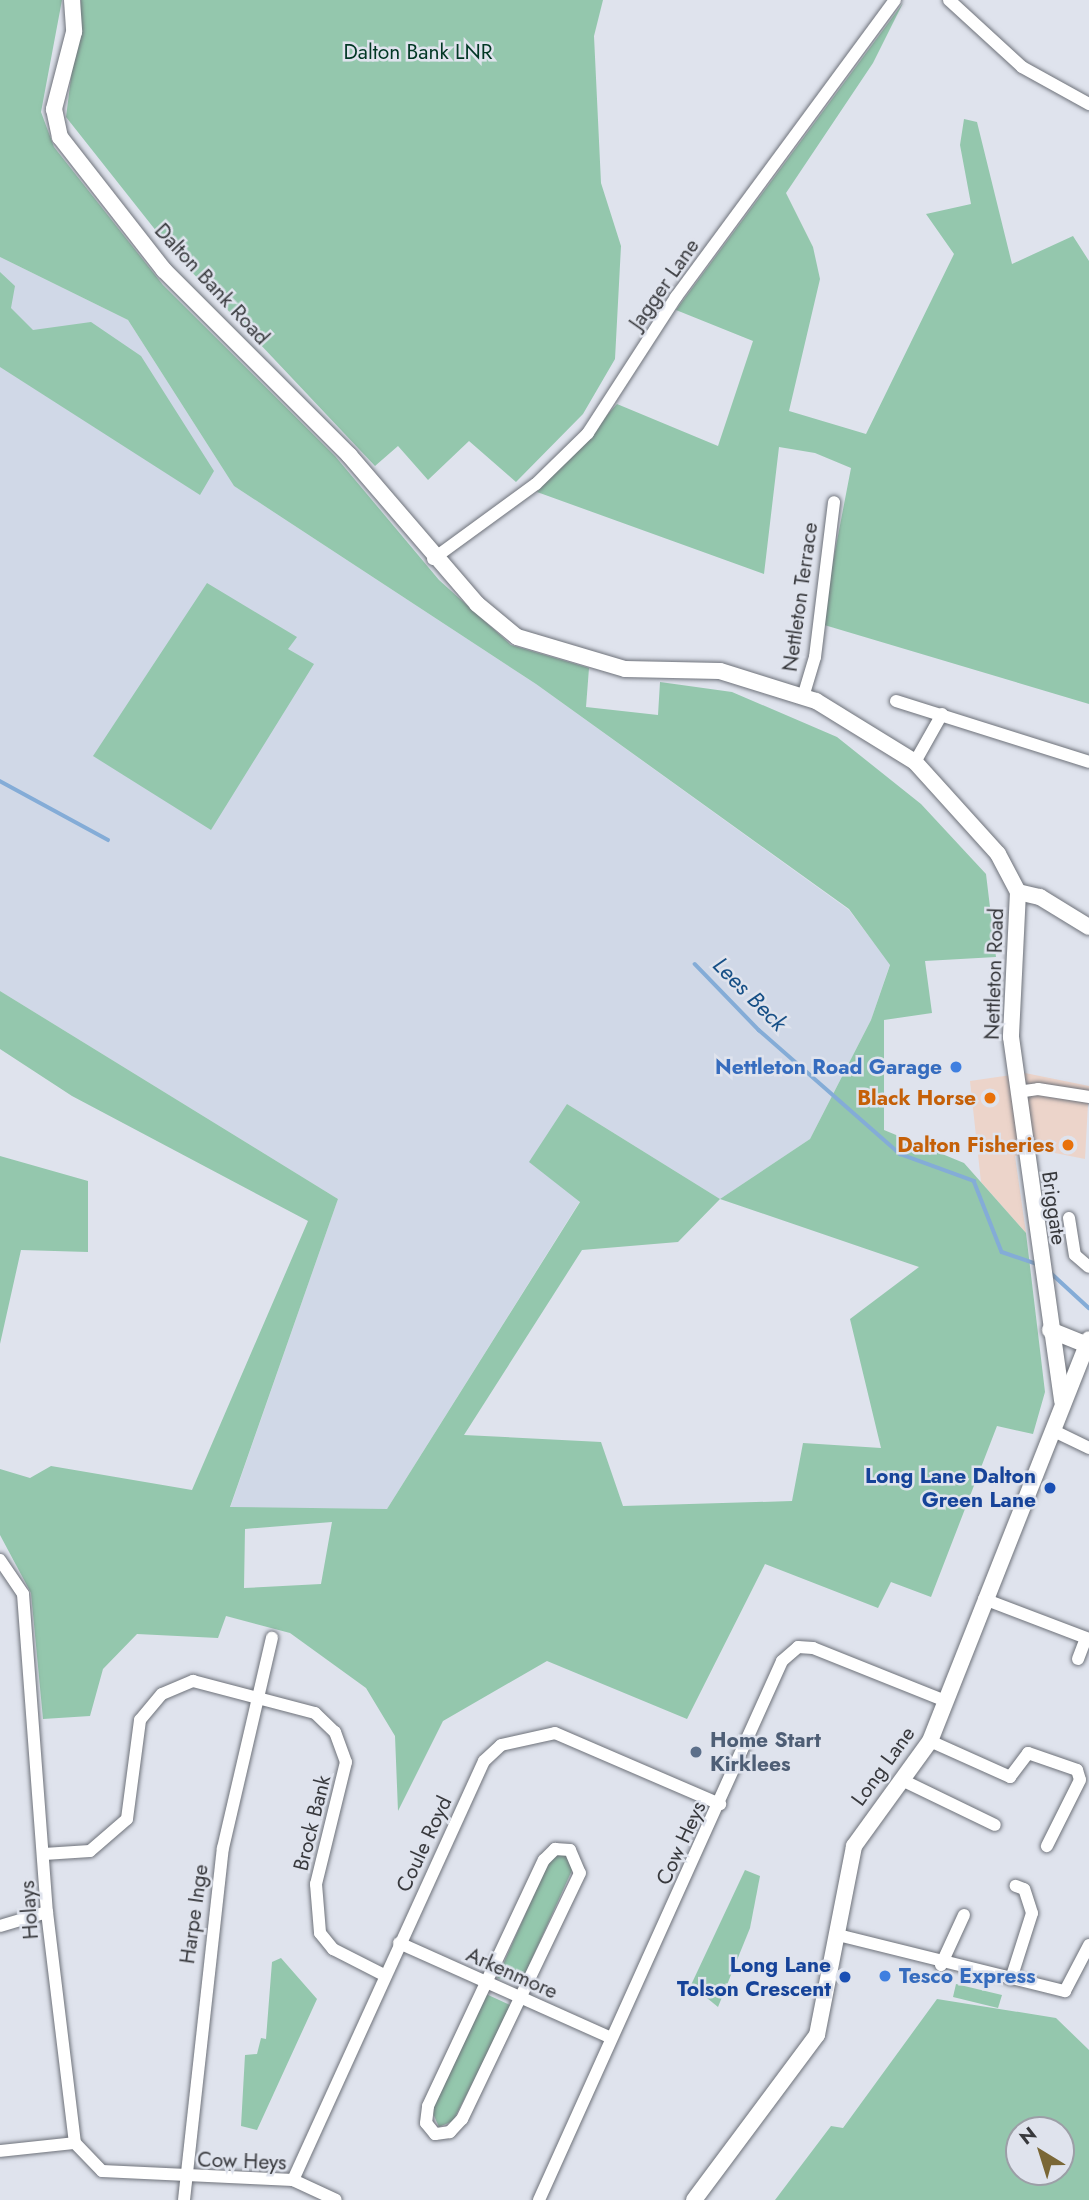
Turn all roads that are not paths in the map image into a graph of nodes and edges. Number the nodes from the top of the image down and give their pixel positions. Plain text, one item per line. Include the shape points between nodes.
1 (72, 0) edge
2 (895, 0) edge
3 (949, 0) edge
4 (1089, 104) edge
5 (834, 502) dead end
6 (433, 559) junction
7 (803, 697) junction
8 (896, 701) dead end
9 (942, 714) junction
10 (915, 762) junction
11 (1089, 762) edge
12 (1018, 892) junction
13 (1089, 927) edge
14 (1017, 1092) junction
15 (1089, 1097) edge
16 (1069, 1219) dead end
17 (1089, 1267) edge
18 (1050, 1330) junction
19 (1088, 1342) edge
20 (1062, 1401) junction
21 (1052, 1430) junction
22 (1089, 1448) edge
23 (0, 1560) edge
24 (984, 1599) junction
25 (272, 1638) dead end
26 (1087, 1639) edge
27 (1077, 1659) dead end
28 (259, 1695) junction
29 (943, 1700) junction
30 (930, 1741) junction
31 (902, 1780) junction
32 (1077, 1786) junction
33 (1089, 1793) edge
34 (720, 1804) junction
35 (995, 1825) dead end
36 (1047, 1846) dead end
37 (44, 1854) junction
38 (1016, 1886) dead end
39 (47, 1912) junction
40 (964, 1915) dead end
41 (0, 1926) edge
42 (838, 1935) junction
43 (399, 1943) junction
44 (1089, 1945) edge
45 (941, 1965) junction
46 (384, 1975) junction
47 (1011, 1979) junction
48 (485, 1984) junction
49 (523, 1999) junction
50 (609, 2036) junction
51 (75, 2143) junction
52 (0, 2151) edge
53 (186, 2178) junction
54 (293, 2180) junction
55 (184, 2200) edge
56 (336, 2200) edge
57 (539, 2200) edge
58 (694, 2200) edge

1 - 6 street, Dalton Bank Road via 75,32 54,109 60,137 164,270 349,455
2 - 6 street, Jagger Lane via 676,297 588,433 536,484
3 - 4 street via 1022,67
5 - 7 street, Nettleton Terrace via 816,657
6 - 7 street, Nettleton Road via 517,637 625,669 720,671
7 - 10 street, Nettleton Road
8 - 9 street
9 - 10 street
9 - 11 street
10 - 12 street, Nettleton Road via 972,820
12 - 13 street via 1040,897
12 - 14 street, Nettleton Road via 1011,1037
14 - 15 street via 1038,1088
14 - 18 street, Briggate
16 - 17 street via 1075,1255
18 - 19 street
18 - 20 street, Briggate
19 - 20 street, Long Lane
20 - 21 street, Long Lane
21 - 22 street
21 - 24 street, Long Lane
23 - 37 street, Holays via 23,1594
24 - 26 street
24 - 29 street, Long Lane
25 - 28 street, Harpe Inge
26 - 27 street
28 - 37 street, Brock Bank via 193,1681 162,1694 141,1720 127,1819 90,1851
28 - 46 street, Brock Bank via 315,1713 335,1732 346,1762 314,1908 320,1933 333,1948
28 - 53 street, Harpe Inge via 223,1848
29 - 30 street, Long Lane
29 - 34 street, Cow Heys via 798,1647 782,1661
30 - 31 street, Long Lane
30 - 32 street via 1010,1777 1028,1753 1043,1753 1077,1770
31 - 35 street
31 - 42 street, Long Lane via 854,1846
32 - 33 street
32 - 36 street
34 - 43 street, Coule Royd via 555,1733 500,1745 484,1761
34 - 50 street, Cow Heys
37 - 39 street, Holays
38 - 47 street via 1024,1889 1032,1913
39 - 41 street
39 - 51 street, Holays
40 - 45 street via 946,1939
42 - 45 street
42 - 58 street, Long Lane via 817,2035
43 - 46 street, Coule Royd
43 - 48 street, Arkenmore
44 - 47 street via 1065,1991
45 - 47 street
46 - 54 street, Coule Royd
48 - 49 street, Arkenmore
48 - 49 street via 544,1860 555,1849 570,1850 580,1873
48 - 49 street via 428,2106 425,2123 435,2134 450,2132 462,2119
49 - 50 street, Arkenmore
50 - 57 street, Cow Heys
51 - 52 street
51 - 53 street via 102,2171
53 - 54 street, Cow Heys
53 - 55 street, Harpe Inge
54 - 56 street, Cow Heys

